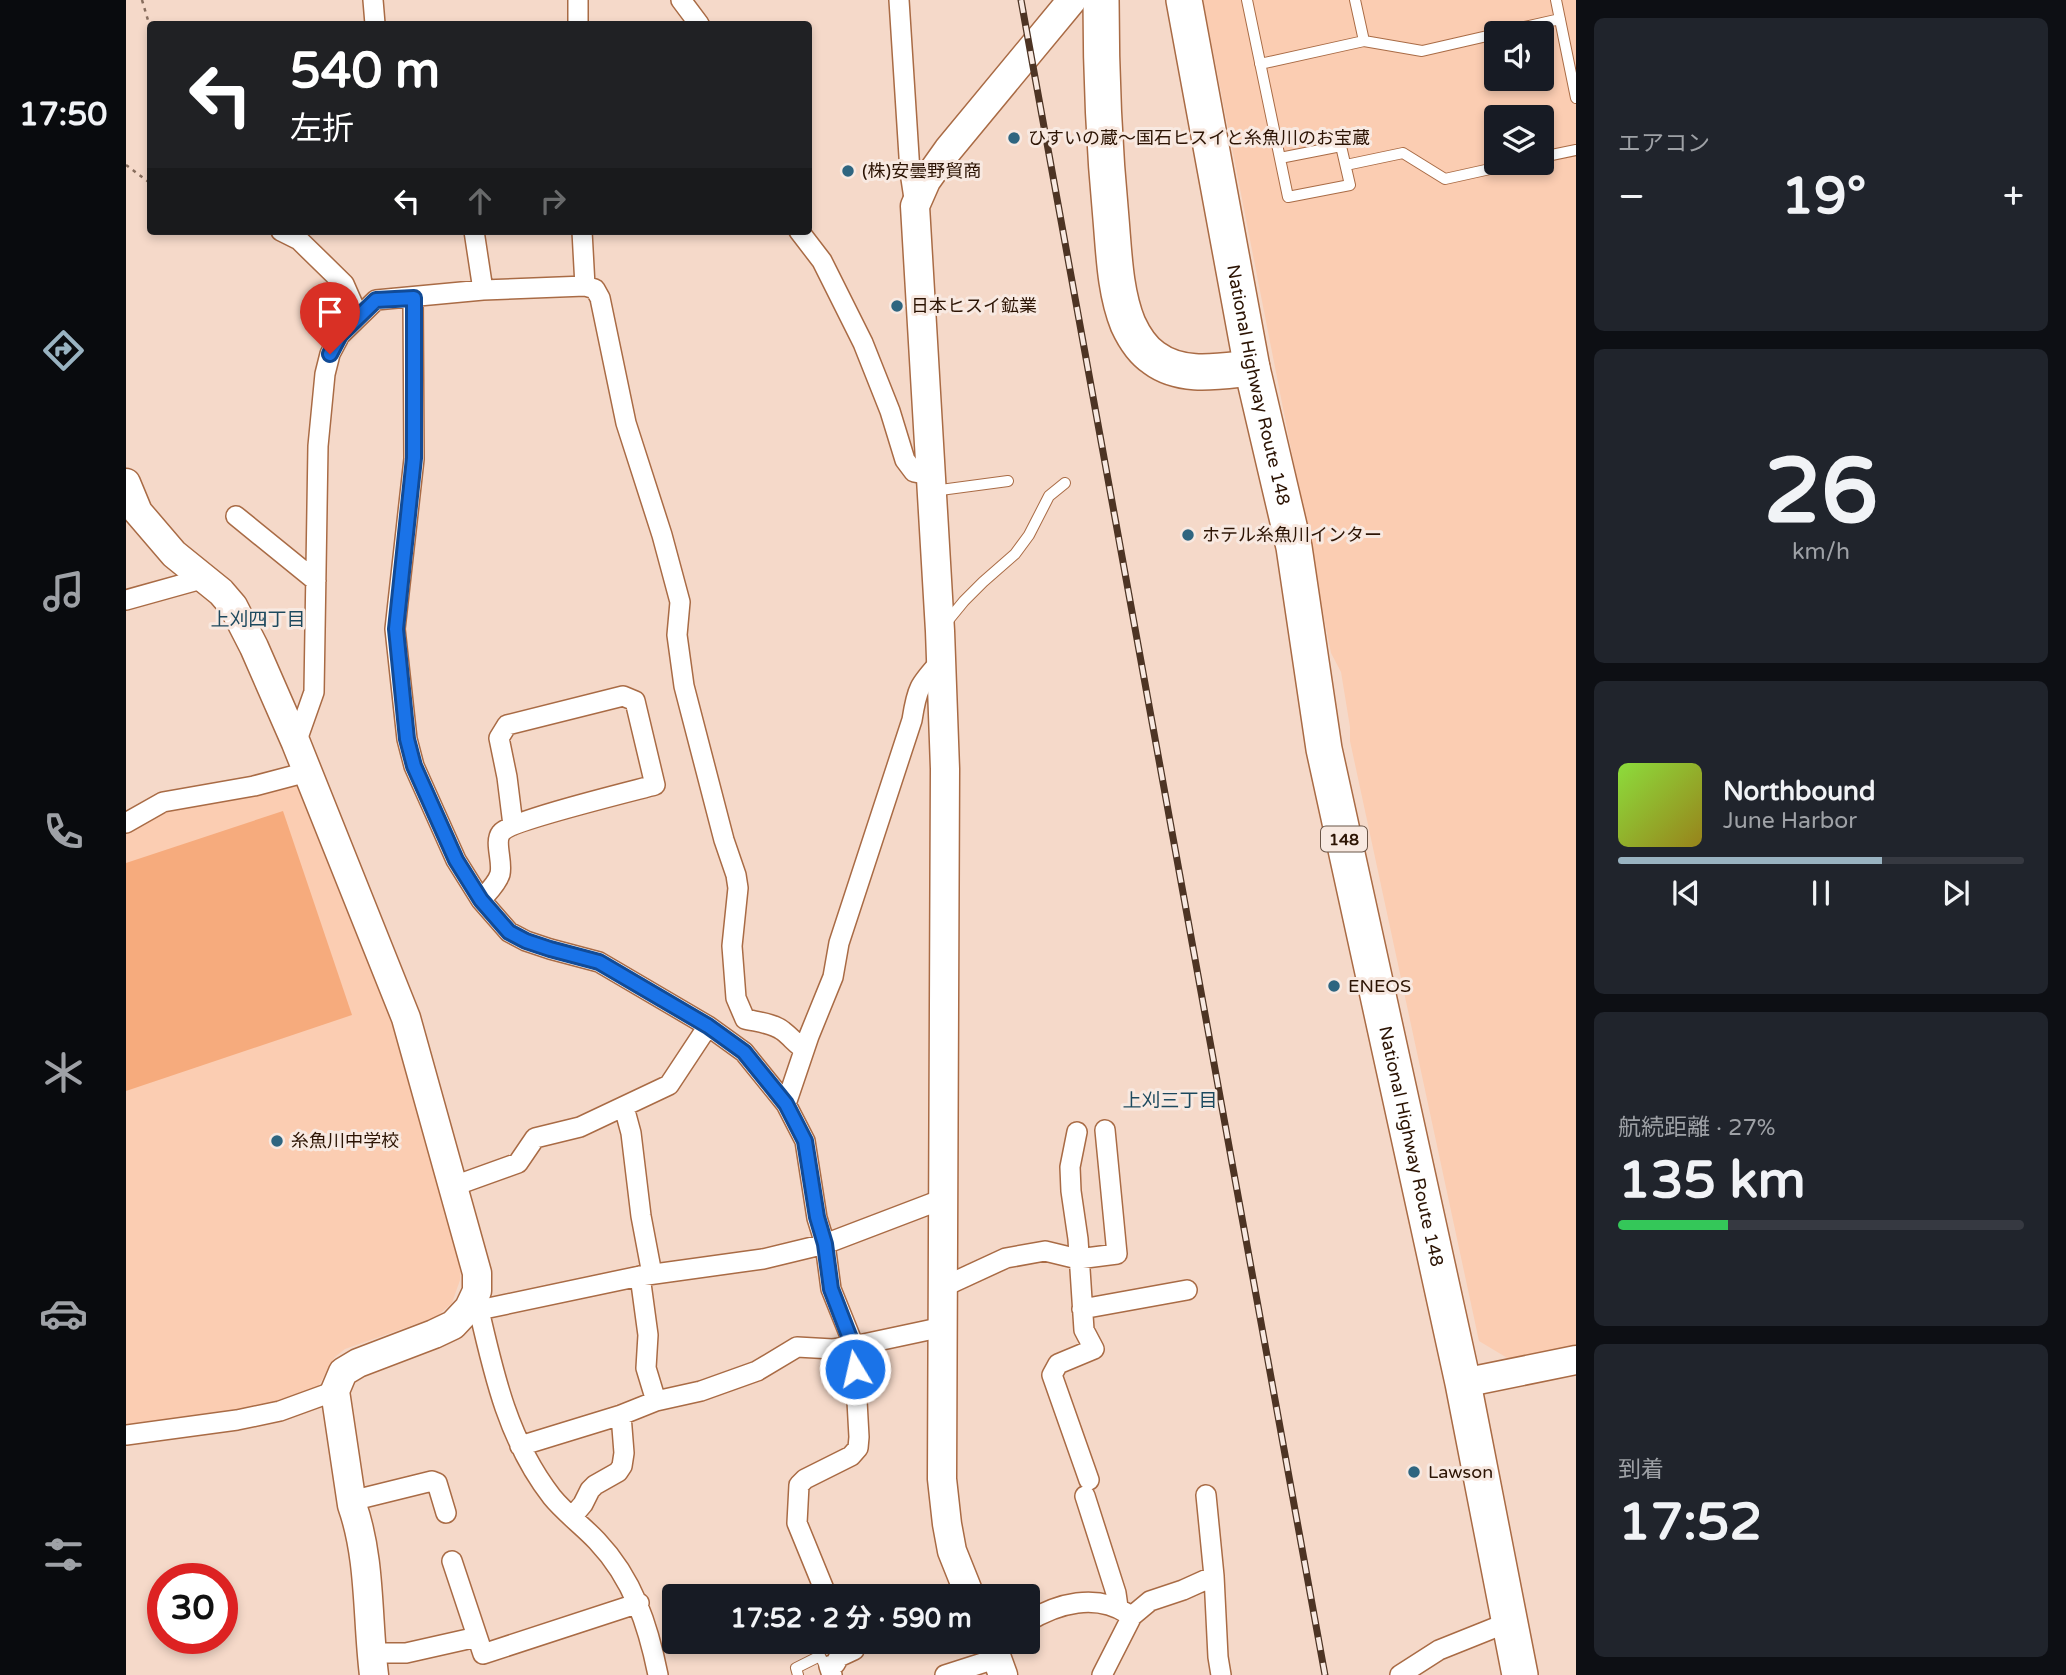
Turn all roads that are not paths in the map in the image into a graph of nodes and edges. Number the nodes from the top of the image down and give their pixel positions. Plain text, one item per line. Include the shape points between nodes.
1 (373, 0) edge
2 (578, 0) edge
3 (681, 0) edge
4 (899, 0) edge
5 (1184, 0) edge
6 (1247, 0) edge
7 (1355, 0) edge
8 (1556, 0) edge
9 (1092, 3) edge
10 (1560, 19) junction
11 (375, 21) edge
12 (578, 21) edge
13 (697, 21) edge
14 (1552, 21) edge
15 (1484, 37) edge
16 (1364, 41) junction
17 (1260, 64) junction
18 (1576, 98) edge
19 (1576, 150) edge
20 (1554, 155) edge
21 (1280, 158) junction
22 (1346, 165) junction
23 (1484, 170) edge
24 (915, 206) junction
25 (289, 235) edge
26 (475, 235) edge
27 (582, 235) edge
28 (802, 235) edge
29 (585, 286) junction
30 (483, 290) junction
31 (414, 298) junction
32 (358, 316) junction
33 (1252, 368) junction
34 (1008, 481) dead end
35 (126, 483) edge
36 (930, 483) junction
37 (1065, 483) dead end
38 (236, 516) dead end
39 (205, 578) junction
40 (316, 580) junction
41 (126, 600) edge
42 (940, 631) junction
43 (941, 661) junction
44 (296, 743) junction
45 (307, 772) junction
46 (126, 823) edge
47 (513, 825) junction
48 (481, 900) junction
49 (745, 1019) junction
50 (708, 1026) junction
51 (804, 1049) junction
52 (744, 1052) junction
53 (786, 1104) junction
54 (624, 1107) junction
55 (1105, 1130) dead end
56 (1077, 1132) dead end
57 (454, 1186) junction
58 (943, 1199) junction
59 (825, 1244) junction
60 (1078, 1259) junction
61 (646, 1275) junction
62 (943, 1287) junction
63 (1187, 1290) dead end
64 (474, 1309) junction
65 (1082, 1309) junction
66 (943, 1327) junction
67 (853, 1346) junction
68 (1576, 1360) edge
69 (1462, 1383) junction
70 (335, 1391) junction
71 (656, 1401) junction
72 (621, 1415) junction
73 (126, 1435) edge
74 (520, 1446) junction
75 (1206, 1495) dead end
76 (351, 1501) junction
77 (446, 1513) dead end
78 (572, 1517) junction
79 (452, 1561) dead end
80 (1214, 1576) junction
81 (822, 1584) edge
82 (965, 1584) edge
83 (639, 1603) junction
84 (1125, 1611) junction
85 (1040, 1615) edge
86 (1508, 1622) junction
87 (477, 1637) junction
88 (845, 1654) edge
89 (991, 1654) edge
90 (372, 1664) edge
91 (830, 1670) edge
92 (658, 1675) edge
93 (798, 1675) edge
94 (944, 1675) edge
95 (1102, 1675) edge
96 (1221, 1675) edge
97 (1400, 1675) edge
98 (1520, 1675) edge

1 - 11 street
2 - 12 street
3 - 13 street
4 - 24 street
5 - 33 highway, National Highway Route 148 / 148
6 - 17 lane
7 - 16 lane
8 - 10 lane
9 - 24 street via 948,150
9 - 33 highway via 1118,281 1128,323 1143,349 1167,366 1199,373
10 - 14 lane
10 - 18 lane
15 - 16 lane via 1422,51
16 - 17 lane
17 - 21 lane
19 - 20 lane
21 - 22 lane via 1341,146
21 - 22 lane via 1288,197 1350,186
22 - 23 lane via 1403,153 1445,178
24 - 36 street
25 - 32 street via 344,284
26 - 30 street
27 - 29 street
28 - 36 street via 822,261 863,343 905,460
29 - 30 street
29 - 49 street via 595,289 600,298 626,423 680,602 677,635 684,687 736,875 732,946 736,998
30 - 31 street
31 - 32 street via 376,300
31 - 48 street via 414,458 396,629 406,726 414,766 456,860
32 - 40 street via 340,335 325,373 318,446
33 - 69 highway, National Highway Route 148 / 148 via 1294,547 1324,750
34 - 36 lane
35 - 39 street via 138,512 174,554
36 - 42 street
37 - 42 lane via 1049,496 1015,554 964,601
38 - 40 street
39 - 41 street
39 - 44 street via 233,606 245,626
40 - 44 street via 314,692
42 - 43 street
43 - 51 street via 916,695 912,720 839,943 833,977
43 - 58 street via 945,769
44 - 45 street
45 - 46 street via 163,802
45 - 57 street via 406,1018
47 - 47 street via 655,785 635,701 623,696 507,725 499,738
47 - 48 street via 497,839 502,862 499,878
48 - 50 street via 509,932 599,962
49 - 51 street via 782,1030
49 - 52 street
50 - 52 street
50 - 54 street via 669,1084
51 - 53 street
52 - 53 street
53 - 59 street via 805,1141
54 - 57 street via 580,1127 535,1138 518,1163
54 - 61 street via 631,1133
55 - 60 street via 1117,1254
56 - 60 street via 1070,1167
57 - 64 street via 477,1273
58 - 59 street
58 - 62 street
59 - 61 street via 763,1259
59 - 67 street via 831,1289
60 - 62 street via 1045,1251 1006,1258
60 - 65 street
61 - 64 street
61 - 71 street via 646,1368
62 - 66 street
63 - 65 street
64 - 70 street via 435,1334 358,1363 343,1372
64 - 74 street
65 - 84 street via 1084,1330 1094,1349 1058,1364 1052,1375
66 - 67 street
66 - 82 street via 942,1479 952,1551
67 - 71 street via 797,1348 757,1371
67 - 81 street via 858,1448 799,1485 797,1523
68 - 69 street
69 - 86 highway, National Highway Route 148 / 148
70 - 73 street via 279,1412
70 - 76 street
71 - 72 street
72 - 74 street
72 - 78 street via 622,1465 590,1490
74 - 78 street via 552,1497
75 - 80 street
76 - 77 street via 432,1481 437,1483
76 - 90 street via 363,1548
78 - 83 street via 615,1562
79 - 87 street
80 - 84 street
80 - 96 street
83 - 87 street via 483,1654
83 - 92 street
84 - 85 street via 1080,1601
84 - 95 street
86 - 97 street via 1439,1650
86 - 98 highway, National Highway Route 148 / 148
87 - 90 street
88 - 91 street
89 - 94 street
91 - 93 lane via 820,1656 796,1668

